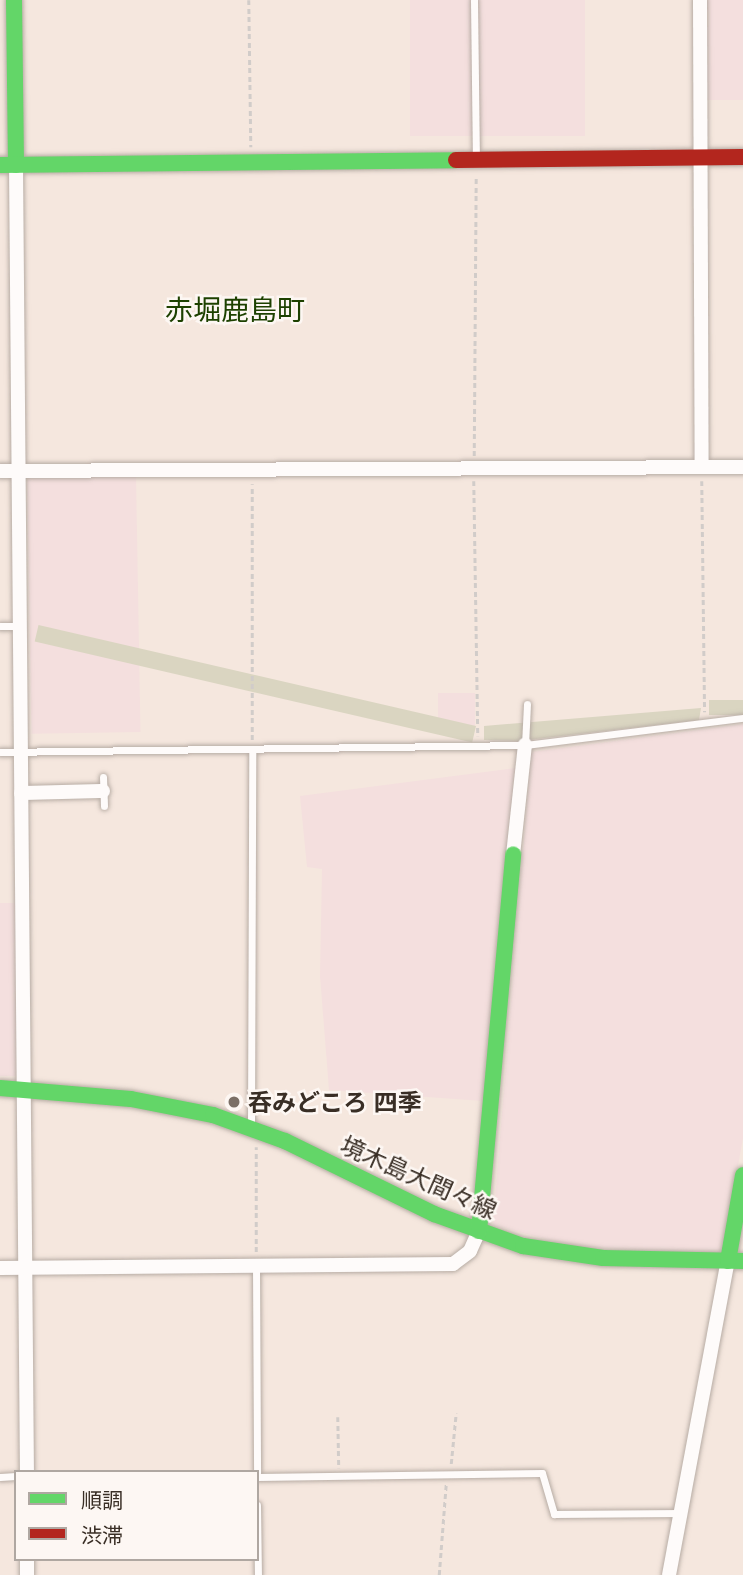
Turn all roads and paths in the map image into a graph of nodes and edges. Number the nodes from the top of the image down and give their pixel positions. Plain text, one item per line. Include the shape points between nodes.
1 (14, 0) edge
2 (249, 0) edge
3 (474, 0) edge
4 (700, 0) edge
5 (702, 157) junction
6 (743, 157) edge
7 (476, 160) junction
8 (251, 163) junction
9 (8, 165) edge
10 (702, 467) junction
11 (743, 467) edge
12 (474, 468) junction
13 (19, 470) junction
14 (253, 470) junction
15 (0, 471) edge
16 (0, 626) edge
17 (20, 626) junction
18 (527, 704) dead end
19 (743, 718) edge
20 (705, 723) junction
21 (525, 745) junction
22 (479, 747) junction
23 (252, 750) junction
24 (0, 752) edge
25 (21, 752) junction
26 (103, 784) joint
27 (21, 793) junction
28 (104, 806) dead end
29 (513, 855) joint
30 (0, 1088) edge
31 (24, 1090) junction
32 (256, 1129) junction
33 (743, 1175) edge
34 (479, 1231) junction
35 (736, 1261) edge
36 (256, 1266) junction
37 (0, 1268) edge
38 (25, 1268) junction
39 (456, 1413) dead end
40 (338, 1417) dead end
41 (27, 1470) edge
42 (257, 1470) edge
43 (340, 1474) junction
44 (448, 1474) junction
45 (259, 1477) edge
46 (681, 1513) junction
47 (439, 1575) edge
48 (669, 1575) edge

1 - 9 street
2 - 8 path
3 - 7 lane
4 - 5 street
5 - 6 street
5 - 7 street
5 - 10 street
7 - 8 street
7 - 12 path
8 - 9 street
9 - 13 street
10 - 11 street
10 - 12 street
10 - 20 path
12 - 14 street
12 - 22 path
13 - 14 street
13 - 15 street
13 - 17 street
14 - 23 path
16 - 17 lane
17 - 25 street
18 - 21 lane
19 - 20 lane
20 - 21 lane
21 - 22 lane
21 - 29 street
22 - 23 lane
23 - 25 lane
23 - 32 lane
24 - 25 lane
25 - 27 street
26 - 27 street
26 - 28 lane
27 - 31 street
29 - 34 street
30 - 31 street, 境木島大間々線
31 - 32 street, 境木島大間々線 via 165,1104
31 - 38 street
32 - 34 street, 境木島大間々線
32 - 36 path
33 - 35 street
34 - 35 street, 境木島大間々線 via 523,1246 603,1258
34 - 36 street via 470,1251 453,1264
35 - 46 street
36 - 38 street
36 - 42 lane
37 - 38 street
38 - 41 street
39 - 44 path
40 - 43 path
43 - 44 lane
43 - 45 lane
44 - 46 lane via 545,1474 547,1507 559,1514
44 - 47 path
46 - 48 street

